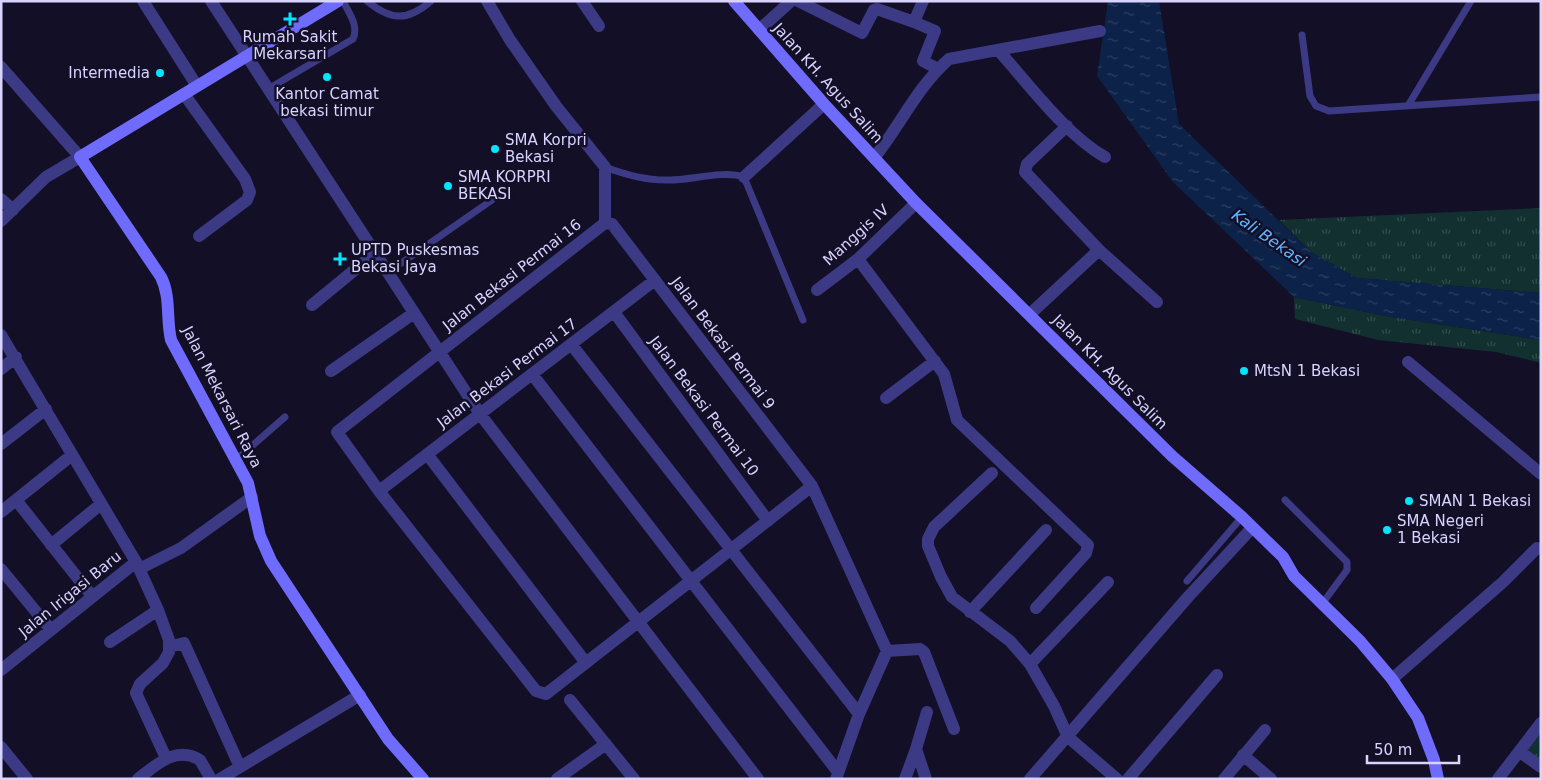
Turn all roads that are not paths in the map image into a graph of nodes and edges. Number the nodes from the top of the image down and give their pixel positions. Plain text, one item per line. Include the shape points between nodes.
1 (143, 1) edge
2 (211, 1) edge
3 (343, 1) edge
4 (367, 1) edge
5 (430, 1) edge
6 (487, 1) edge
7 (582, 1) edge
8 (734, 1) edge
9 (791, 1) edge
10 (798, 1) edge
11 (923, 1) edge
12 (1471, 1) edge
13 (332, 3) edge
14 (914, 22) junction
15 (599, 26) dead end
16 (759, 30) junction
17 (1100, 31) dead end
18 (1302, 35) dead end
19 (998, 50) junction
20 (246, 56) junction
21 (1, 67) edge
22 (938, 69) junction
23 (197, 86) junction
24 (268, 89) junction
25 (184, 94) junction
26 (1541, 97) edge
27 (824, 104) junction
28 (1409, 104) junction
29 (1067, 126) junction
30 (80, 157) junction
31 (1105, 157) dead end
32 (874, 158) junction
33 (605, 167) junction
34 (744, 177) junction
35 (1, 199) edge
36 (492, 200) dead end
37 (916, 203) junction
38 (13, 210) junction
39 (1, 221) edge
40 (605, 223) junction
41 (199, 236) dead end
42 (1099, 250) junction
43 (374, 254) junction
44 (858, 259) junction
45 (388, 273) junction
46 (654, 280) junction
47 (817, 290) dead end
48 (1157, 302) dead end
49 (312, 305) dead end
50 (614, 312) junction
51 (414, 313) junction
52 (1030, 314) junction
53 (803, 320) dead end
54 (1, 336) edge
55 (572, 344) junction
56 (440, 353) junction
57 (16, 358) junction
58 (935, 361) junction
59 (1408, 362) dead end
60 (1, 369) edge
61 (332, 371) dead end
62 (532, 374) junction
63 (886, 398) dead end
64 (46, 409) junction
65 (480, 414) junction
66 (284, 417) dead end
67 (1, 444) edge
68 (427, 454) junction
69 (72, 455) junction
70 (236, 460) junction
71 (992, 473) dead end
72 (1541, 474) edge
73 (812, 486) junction
74 (379, 491) junction
75 (252, 497) junction
76 (16, 500) junction
77 (1285, 500) dead end
78 (101, 504) junction
79 (1, 512) edge
80 (1242, 517) junction
81 (768, 521) junction
82 (1252, 528) junction
83 (1046, 530) dead end
84 (51, 545) junction
85 (1537, 548) dead end
86 (731, 549) junction
87 (137, 565) junction
88 (1, 569) edge
89 (1187, 580) dead end
90 (690, 581) junction
91 (1108, 582) dead end
92 (92, 596) junction
93 (1322, 604) junction
94 (1036, 608) dead end
95 (158, 610) junction
96 (970, 612) junction
97 (637, 623) junction
98 (51, 630) junction
99 (110, 642) dead end
100 (170, 647) junction
101 (888, 651) junction
102 (586, 662) junction
103 (4, 663) edge
104 (1030, 664) junction
105 (1217, 675) dead end
106 (1392, 679) junction
107 (360, 695) junction
108 (570, 700) dead end
109 (926, 712) dead end
110 (860, 714) junction
111 (1541, 723) edge
112 (954, 729) dead end
113 (1265, 730) dead end
114 (1068, 738) junction
115 (606, 744) junction
116 (1, 747) edge
117 (916, 749) junction
118 (1520, 752) junction
119 (1243, 755) junction
120 (166, 758) junction
121 (240, 767) junction
122 (1541, 767) edge
123 (837, 775) edge
124 (27, 779) edge
125 (138, 779) edge
126 (211, 779) edge
127 (220, 779) edge
128 (422, 779) edge
129 (557, 779) edge
130 (634, 779) edge
131 (758, 779) edge
132 (905, 779) edge
133 (926, 779) edge
134 (1030, 779) edge
135 (1117, 779) edge
136 (1128, 779) edge
137 (1224, 779) edge
138 (1271, 779) edge
139 (1438, 779) edge
140 (1498, 779) edge

1 - 23 street
2 - 20 street
3 - 24 lane via 354,24 356,34 353,39
4 - 5 lane via 382,13 396,17 418,12
6 - 33 street via 556,106
7 - 15 street
8 - 16 street, Jalan KH. Agus Salim
9 - 16 street
10 - 14 street via 862,33 877,9
11 - 14 street
12 - 28 lane
13 - 20 street
14 - 22 street via 935,31 923,62
16 - 27 street, Jalan KH. Agus Salim
17 - 19 street
18 - 28 lane via 1310,96 1316,106 1329,111
19 - 22 street via 953,57
19 - 29 street
20 - 23 street
20 - 24 street
21 - 30 street
22 - 32 street
23 - 25 street
24 - 43 street
25 - 30 street
25 - 41 street via 245,179 250,192 247,200
26 - 28 lane
27 - 32 street, Jalan KH. Agus Salim
27 - 34 street
29 - 31 street
29 - 42 street via 1026,164 1024,172
30 - 38 street via 46,177
30 - 70 street, Jalan Mekarsari Raya via 161,277 168,298 171,340
32 - 37 street, Jalan KH. Agus Salim
33 - 34 lane via 633,177 656,180
33 - 40 street
34 - 53 lane
35 - 38 street
36 - 45 lane
37 - 44 street, Manggis IV
37 - 52 street, Jalan KH. Agus Salim
38 - 39 street
40 - 46 street, Jalan Bekasi Permai 9 via 612,224
40 - 56 street, Jalan Bekasi Permai 16
42 - 48 street
42 - 52 street
43 - 45 street
43 - 49 street
44 - 47 street, Manggis IV
44 - 58 street
45 - 51 street
46 - 50 street, Jalan Bekasi Permai 17
46 - 73 street, Jalan Bekasi Permai 9
50 - 55 street, Jalan Bekasi Permai 17
50 - 81 street, Jalan Bekasi Permai 10
51 - 56 street
51 - 61 street
52 - 80 street, Jalan KH. Agus Salim via 1172,456
54 - 57 street
55 - 62 street, Jalan Bekasi Permai 17
55 - 86 street
56 - 65 street
56 - 74 street, Jalan Bekasi Permai 16 via 337,432
57 - 60 street
57 - 64 street
58 - 63 street
58 - 94 street via 947,381 957,420 1089,547
59 - 72 street
62 - 65 street, Jalan Bekasi Permai 17
62 - 90 street
64 - 67 street
64 - 69 street
65 - 68 street, Jalan Bekasi Permai 17
65 - 97 street
66 - 70 lane
68 - 74 street, Jalan Bekasi Permai 17
68 - 102 street
69 - 76 street
69 - 78 street
70 - 75 street, Jalan Mekarsari Raya
71 - 96 street via 934,527 928,539 947,590
73 - 81 street
73 - 101 street, Jalan Bekasi Permai 9
74 - 102 street via 540,694 546,694
75 - 87 street, Jalan Irigasi Baru via 174,552
75 - 107 street, Jalan Mekarsari Raya via 256,523 271,561
76 - 79 street
76 - 84 street
77 - 93 lane via 1347,562 1347,570
78 - 84 street
78 - 87 street
80 - 82 street, Jalan KH. Agus Salim
80 - 89 lane
81 - 86 street
82 - 93 street, Jalan KH. Agus Salim via 1283,557 1294,576
82 - 114 street
83 - 96 street
84 - 92 street
85 - 106 street
86 - 90 street
86 - 110 street
87 - 92 street, Jalan Irigasi Baru
87 - 95 street
88 - 98 street
90 - 97 street
90 - 123 street
91 - 104 street
92 - 98 street, Jalan Irigasi Baru
93 - 106 street, Jalan KH. Agus Salim via 1360,641
95 - 99 street
95 - 100 street
96 - 104 street via 1010,641
97 - 102 street
97 - 131 street
98 - 103 street, Jalan Irigasi Baru
100 - 120 street via 167,658 140,684 136,693
100 - 121 street via 184,643
101 - 110 street
101 - 112 street via 922,650
104 - 114 street
105 - 136 street
106 - 139 street, Jalan KH. Agus Salim via 1418,718
107 - 121 street
107 - 128 street, Jalan Mekarsari Raya via 388,739
108 - 115 street
109 - 117 street
110 - 123 street
111 - 118 street
113 - 119 street
114 - 134 street
114 - 135 street
115 - 129 street
115 - 130 street
116 - 124 street
117 - 132 street
117 - 133 street
118 - 122 street
118 - 140 street
119 - 137 street
119 - 138 street
120 - 125 street
120 - 126 street via 178,754 196,757
121 - 127 street

